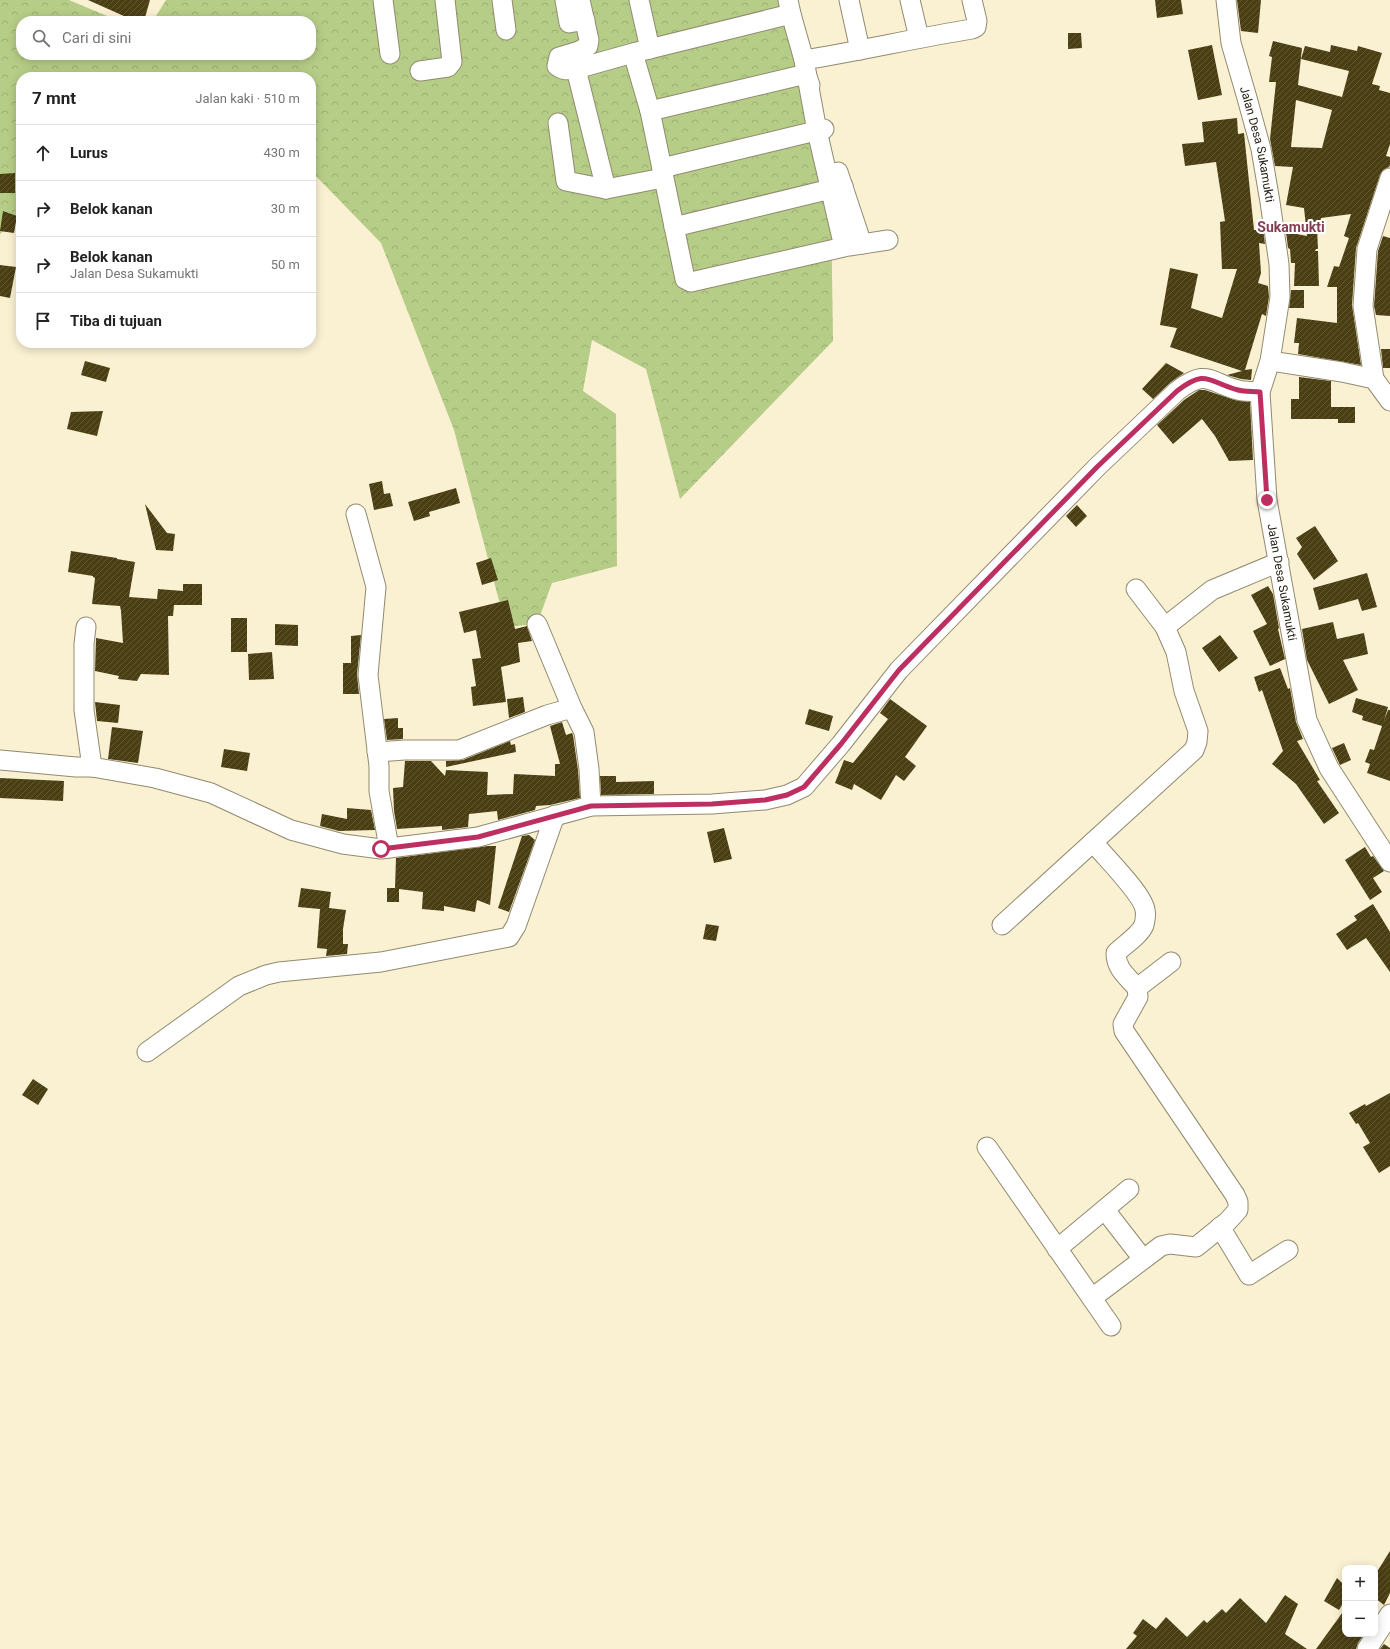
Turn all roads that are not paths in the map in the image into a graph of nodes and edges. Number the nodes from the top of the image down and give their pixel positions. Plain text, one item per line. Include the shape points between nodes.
1 (383, 0) edge
2 (445, 0) edge
3 (502, 0) edge
4 (565, 0) edge
5 (580, 0) edge
6 (639, 0) edge
7 (849, 0) edge
8 (910, 0) edge
9 (972, 0) edge
10 (1226, 0) edge
11 (790, 7) edge
12 (585, 20) junction
13 (506, 30) dead end
14 (919, 38) junction
15 (860, 50) junction
16 (642, 51) junction
17 (390, 54) dead end
18 (805, 67) junction
19 (576, 69) junction
20 (420, 71) dead end
21 (650, 111) junction
22 (558, 123) dead end
23 (821, 130) junction
24 (662, 173) junction
25 (1390, 178) edge
26 (837, 188) junction
27 (606, 190) junction
28 (674, 227) junction
29 (888, 240) dead end
30 (853, 245) junction
31 (1270, 361) junction
32 (1374, 379) junction
33 (1260, 392) junction
34 (1390, 401) edge
35 (356, 514) dead end
36 (1279, 562) junction
37 (1136, 589) dead end
38 (537, 624) dead end
39 (86, 627) dead end
40 (1165, 627) junction
41 (572, 708) junction
42 (377, 752) junction
43 (0, 760) edge
44 (92, 767) junction
45 (591, 806) junction
46 (555, 815) junction
47 (1093, 842) junction
48 (389, 848) junction
49 (1390, 862) edge
50 (1002, 925) dead end
51 (1171, 962) dead end
52 (1137, 988) junction
53 (147, 1052) dead end
54 (987, 1147) dead end
55 (1130, 1189) dead end
56 (1105, 1210) junction
57 (1220, 1227) junction
58 (1057, 1249) junction
59 (1288, 1250) dead end
60 (1143, 1259) junction
61 (1092, 1298) junction
62 (1111, 1326) dead end
63 (1390, 1614) edge
64 (1369, 1648) edge

1 - 17 street
2 - 20 street via 452,62 448,67
3 - 13 street
4 - 12 street via 569,23
5 - 12 street
6 - 16 street
7 - 15 street
8 - 14 street
9 - 14 street via 976,27
10 - 31 street, Jalan Desa Sukamukti via 1231,43 1260,150 1279,264 1280,297
11 - 16 street
11 - 18 street
12 - 19 street via 588,46 559,57 557,61 557,66 561,69
14 - 15 street
15 - 18 street
16 - 19 street
16 - 21 street
18 - 21 street
18 - 23 street
19 - 27 street
21 - 24 street
22 - 27 street via 566,181
23 - 24 street
23 - 26 street
24 - 27 street
24 - 28 street
25 - 32 street via 1367,249 1363,306
26 - 28 street
26 - 30 street
28 - 30 street via 685,279 691,282
29 - 30 street
31 - 32 street
31 - 33 street, Jalan Desa Sukamukti
32 - 34 street
33 - 36 street, Jalan Desa Sukamukti via 1267,500
33 - 45 street via 1238,391 1210,378 1189,382 1177,391 1097,467 899,670 804,787 787,795 765,800 712,804
35 - 42 street via 376,587 368,670
36 - 40 street via 1212,590
36 - 49 street, Jalan Desa Sukamukti via 1307,720 1329,768
37 - 40 street
38 - 41 street
39 - 44 street via 84,710
40 - 47 street via 1176,652 1184,692 1198,731 1197,742 1194,750
41 - 42 street via 547,715 459,750
41 - 45 street via 584,732
42 - 48 street via 379,791
43 - 44 street
44 - 48 street via 155,778 211,793 291,830 343,844
45 - 46 street
46 - 48 street via 478,837
46 - 53 street via 516,926 509,937 381,962 266,974 239,986
47 - 50 street
47 - 52 street via 1140,897 1145,909 1144,924 1139,932 1116,953 1119,968
51 - 52 street
52 - 57 street via 1138,997 1123,1024 1124,1031 1235,1195 1238,1210
54 - 58 street
55 - 56 street
56 - 58 street
56 - 60 street
57 - 59 street via 1249,1274
57 - 60 street via 1196,1247 1170,1244 1160,1246
58 - 61 street
60 - 61 street
61 - 62 street
63 - 64 street

